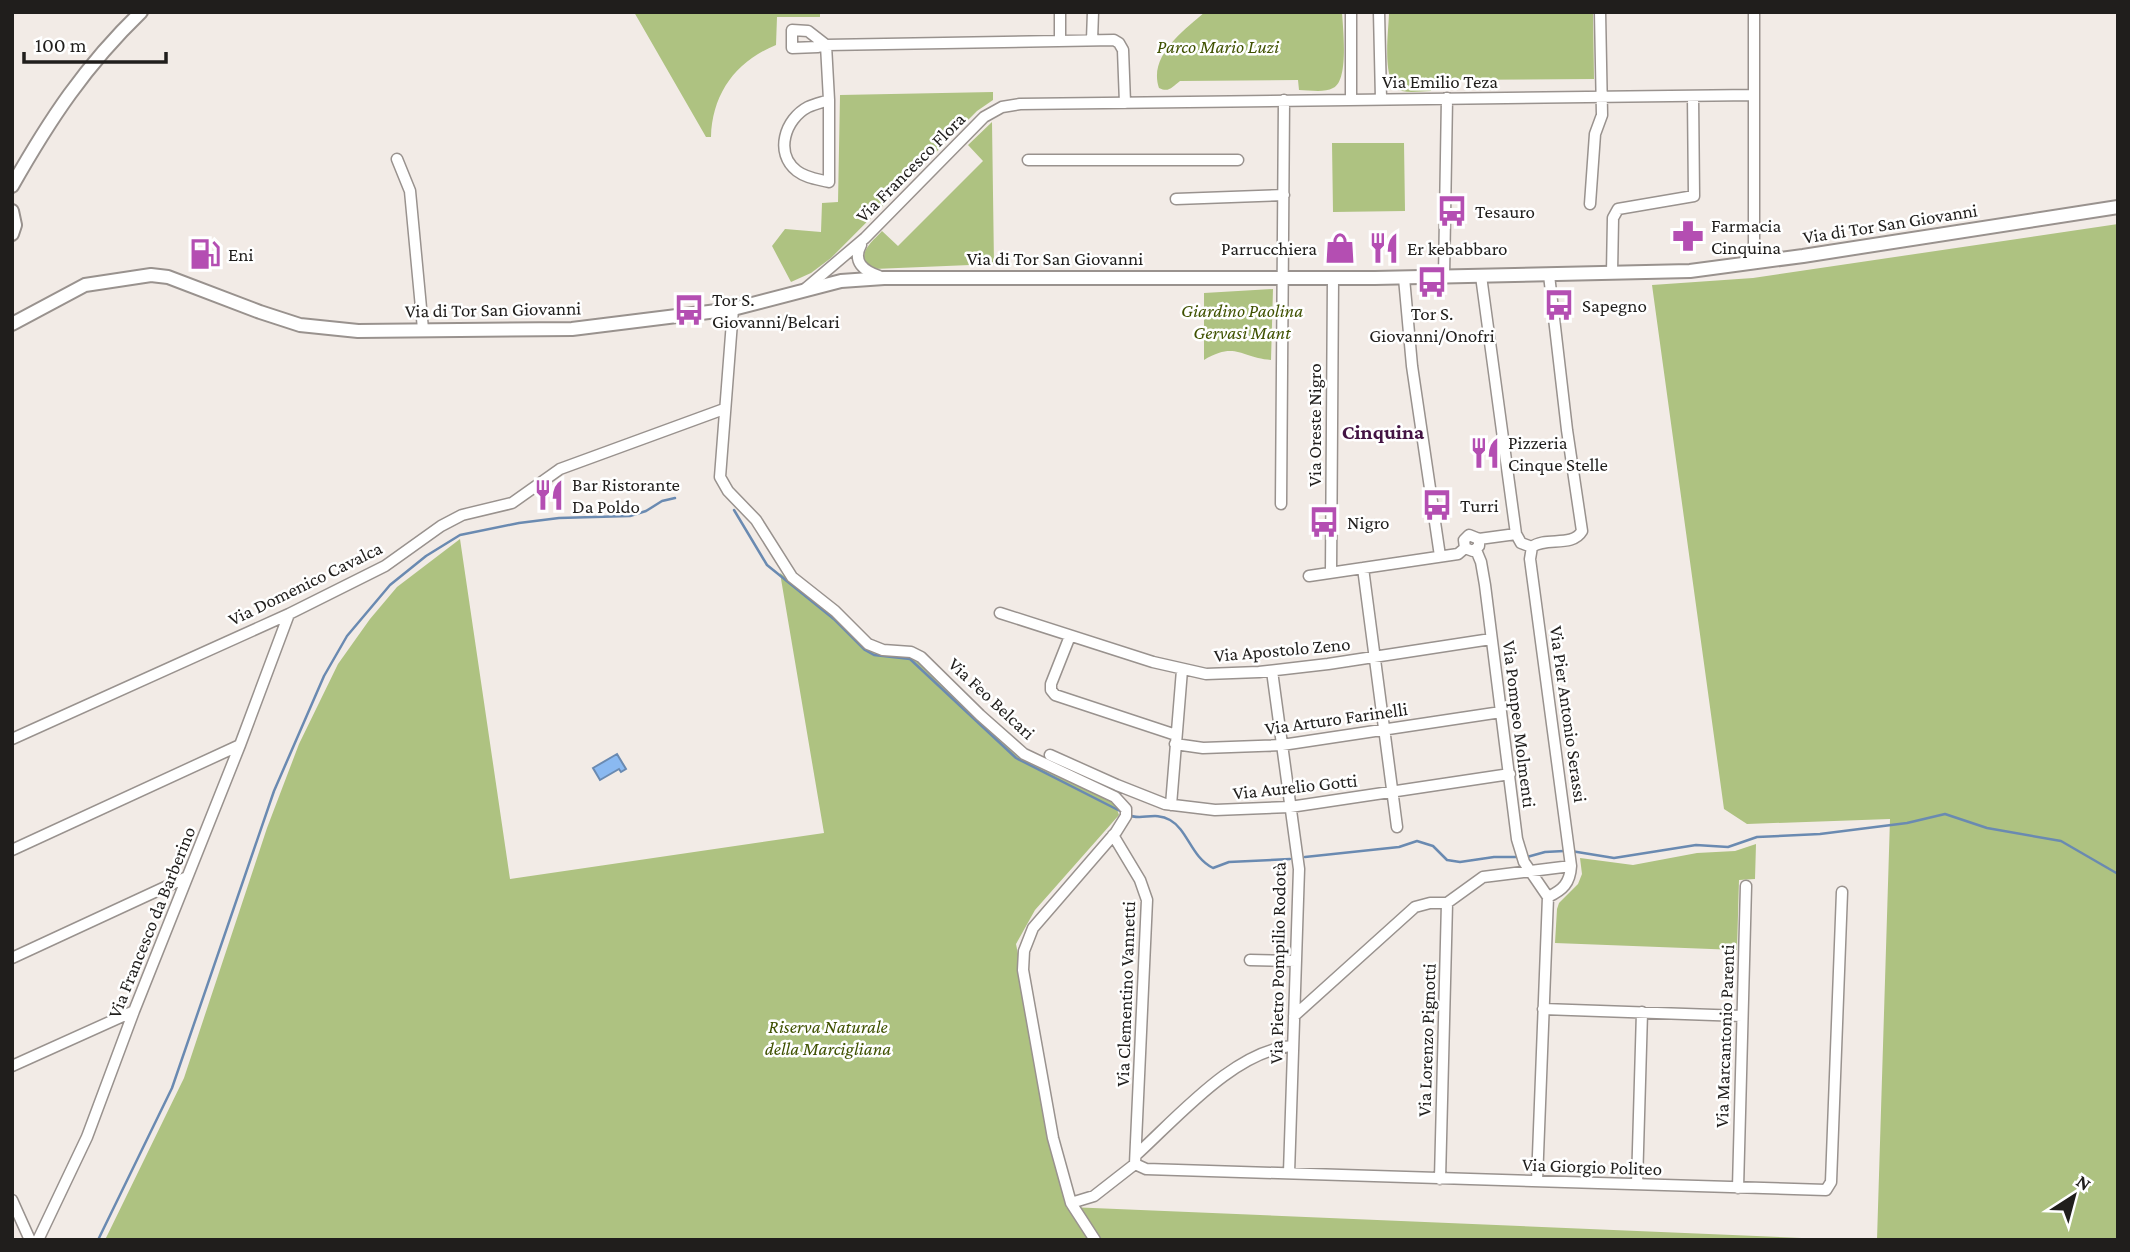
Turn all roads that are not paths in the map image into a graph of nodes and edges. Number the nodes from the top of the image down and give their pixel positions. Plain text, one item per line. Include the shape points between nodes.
1 (141, 12) edge
2 (1060, 12) edge
3 (1093, 12) edge
4 (1351, 12) edge
5 (1380, 12) edge
6 (1600, 12) edge
7 (1754, 12) edge
8 (1092, 40) junction
9 (1060, 41) junction
10 (1754, 95) junction
11 (1693, 96) junction
12 (1601, 97) junction
13 (1447, 98) junction
14 (1351, 99) junction
15 (1381, 99) junction
16 (830, 100) junction
17 (1284, 100) junction
18 (1125, 103) junction
19 (397, 159) dead end
20 (1028, 160) dead end
21 (1238, 160) dead end
22 (12, 186) edge
23 (1283, 195) junction
24 (1176, 199) dead end
25 (1591, 204) dead end
26 (2118, 207) edge
27 (12, 211) edge
28 (12, 234) edge
29 (865, 238) junction
30 (1754, 262) junction
31 (1612, 273) junction
32 (1549, 275) junction
33 (1481, 276) junction
34 (1444, 277) junction
35 (884, 278) junction
36 (1283, 278) junction
37 (1333, 278) junction
38 (1404, 278) junction
39 (802, 291) junction
40 (733, 309) junction
41 (12, 324) edge
42 (423, 329) junction
43 (724, 409) junction
44 (1282, 504) dead end
45 (1516, 534) junction
46 (1532, 547) junction
47 (1470, 549) junction
48 (1440, 556) junction
49 (1363, 568) junction
50 (1331, 572) junction
51 (1309, 576) dead end
52 (1000, 613) dead end
53 (289, 614) junction
54 (1070, 636) junction
55 (1492, 639) junction
56 (1374, 658) junction
57 (1182, 670) junction
58 (1272, 671) junction
59 (1501, 712) junction
60 (1384, 729) junction
61 (12, 739) edge
62 (1176, 740) junction
63 (240, 745) junction
64 (1282, 745) junction
65 (1050, 755) dead end
66 (1510, 774) junction
67 (1117, 785) junction
68 (1393, 792) junction
69 (1113, 796) junction
70 (1171, 805) junction
71 (1290, 807) junction
72 (1397, 827) dead end
73 (1114, 835) junction
74 (12, 850) edge
75 (1571, 861) junction
76 (1530, 871) junction
77 (187, 877) junction
78 (1746, 886) dead end
79 (1842, 892) dead end
80 (1548, 897) junction
81 (1447, 903) junction
82 (12, 958) edge
83 (1250, 960) dead end
84 (1296, 961) junction
85 (1543, 1009) junction
86 (134, 1011) junction
87 (1642, 1012) junction
88 (1294, 1016) junction
89 (1742, 1016) junction
90 (1293, 1046) junction
91 (12, 1066) edge
92 (1136, 1159) junction
93 (1289, 1173) junction
94 (1440, 1179) junction
95 (1537, 1181) junction
96 (1637, 1184) junction
97 (1738, 1188) junction
98 (12, 1200) edge
99 (1071, 1203) junction
100 (30, 1240) edge
101 (38, 1240) edge
102 (1096, 1240) edge

1 - 22 street via 80,78
2 - 9 street
3 - 8 street
4 - 14 street
5 - 15 street
6 - 12 street
7 - 10 street
8 - 9 street
8 - 18 street via 1114,40 1123,50
9 - 16 street via 826,45
10 - 11 street, Via Emilio Teza
10 - 30 street
11 - 12 street, Via Emilio Teza
11 - 31 street via 1694,196 1618,209 1613,218
12 - 13 street, Via Emilio Teza
12 - 25 street via 1602,115 1594,134
13 - 15 street, Via Emilio Teza
13 - 34 street
14 - 15 street, Via Emilio Teza
14 - 17 street, Via Emilio Teza
16 - 16 street via 807,107 786,128 784,144 794,169 828,182
17 - 18 street, Via Emilio Teza
17 - 23 street
18 - 29 street, Via Francesco Flora via 1002,107 984,117
19 - 42 street via 410,191
20 - 21 street
23 - 24 street
23 - 36 street
26 - 30 street, Via di Tor San Giovanni
27 - 28 street
29 - 35 street, Via Francesco Flora via 857,253 859,264
29 - 39 street, Via Francesco Flora
30 - 31 street, Via di Tor San Giovanni via 1690,271
31 - 32 street, Via di Tor San Giovanni
32 - 33 street, Via di Tor San Giovanni
32 - 46 street via 1582,531 1576,538
33 - 34 street, Via di Tor San Giovanni
33 - 45 street
34 - 38 street, Via di Tor San Giovanni
35 - 36 street, Via di Tor San Giovanni
35 - 39 street, Via di Tor San Giovanni via 841,281
36 - 37 street, Via di Tor San Giovanni
36 - 44 street
37 - 38 street, Via di Tor San Giovanni
37 - 50 street, Via Oreste Nigro
38 - 48 street
39 - 40 street, Via di Tor San Giovanni
40 - 42 street, Via di Tor San Giovanni via 572,329
40 - 43 street, Via Feo Belcari
41 - 42 street, Via di Tor San Giovanni via 85,285 159,275 300,325 358,331
43 - 53 street, Via Domenico Cavalca via 560,469 512,503 462,515 385,566
43 - 69 street, Via Feo Belcari via 722,482 756,520 798,583 873,647 911,652 925,659 1024,754
45 - 46 street
45 - 47 street via 1479,539 1472,534 1464,540
46 - 75 street, Via Pier Antonio Serassi
47 - 48 street
47 - 55 street, Via Pompeo Molmenti via 1481,562
48 - 49 street
49 - 50 street
49 - 56 street
50 - 51 street
52 - 54 street, Via Apostolo Zeno
53 - 61 street, Via Domenico Cavalca
53 - 63 street, Via Francesco da Barberino
54 - 57 street, Via Apostolo Zeno
54 - 62 street, Via Arturo Farinelli via 1051,684 1055,695
55 - 56 street, Via Apostolo Zeno
55 - 59 street, Via Pompeo Molmenti
56 - 58 street, Via Apostolo Zeno
56 - 60 street
57 - 58 street, Via Apostolo Zeno via 1213,674
57 - 62 street
58 - 64 street, Via Pietro Pompilio Rodotà
59 - 60 street, Via Arturo Farinelli
59 - 66 street, Via Pompeo Molmenti
60 - 64 street, Via Arturo Farinelli
60 - 68 street
62 - 64 street, Via Arturo Farinelli via 1203,748
62 - 70 street
63 - 74 street
63 - 77 street, Via Francesco da Barberino
64 - 71 street, Via Pietro Pompilio Rodotà
65 - 67 street, Via Aurelio Gotti
66 - 68 street, Via Aurelio Gotti
66 - 76 street, Via Pompeo Molmenti via 1517,839
67 - 69 street
67 - 70 street, Via Aurelio Gotti
68 - 71 street, Via Aurelio Gotti
68 - 72 street
69 - 73 street via 1126,811
70 - 71 street, Via Aurelio Gotti via 1230,811
71 - 84 street, Via Pietro Pompilio Rodotà via 1299,869
73 - 92 street, Via Clementino Vannetti via 1147,900
73 - 99 street via 1038,921 1022,959 1053,1138
75 - 76 street
75 - 80 street via 1570,878
76 - 80 street, Via Pompeo Molmenti
76 - 81 street via 1483,877
77 - 82 street
77 - 86 street, Via Francesco da Barberino
78 - 89 street, Via Marcantonio Parenti
79 - 97 street, Via Giorgio Politeo via 1830,1185 1822,1191
80 - 85 street
81 - 88 street via 1415,908
81 - 94 street, Via Lorenzo Pignotti
83 - 84 street
84 - 88 street, Via Pietro Pompilio Rodotà
85 - 87 street
85 - 95 street
86 - 91 street
86 - 101 street, Via Francesco da Barberino via 88,1137
87 - 89 street
87 - 96 street
88 - 90 street, Via Pietro Pompilio Rodotà
89 - 97 street, Via Marcantonio Parenti
90 - 92 street via 1261,1052 1217,1081
90 - 93 street, Via Pietro Pompilio Rodotà
92 - 93 street, Via Giorgio Politeo via 1146,1169
92 - 99 street via 1094,1196
93 - 94 street, Via Giorgio Politeo
94 - 95 street, Via Giorgio Politeo
95 - 96 street, Via Giorgio Politeo
96 - 97 street, Via Giorgio Politeo
98 - 100 street
99 - 102 street

